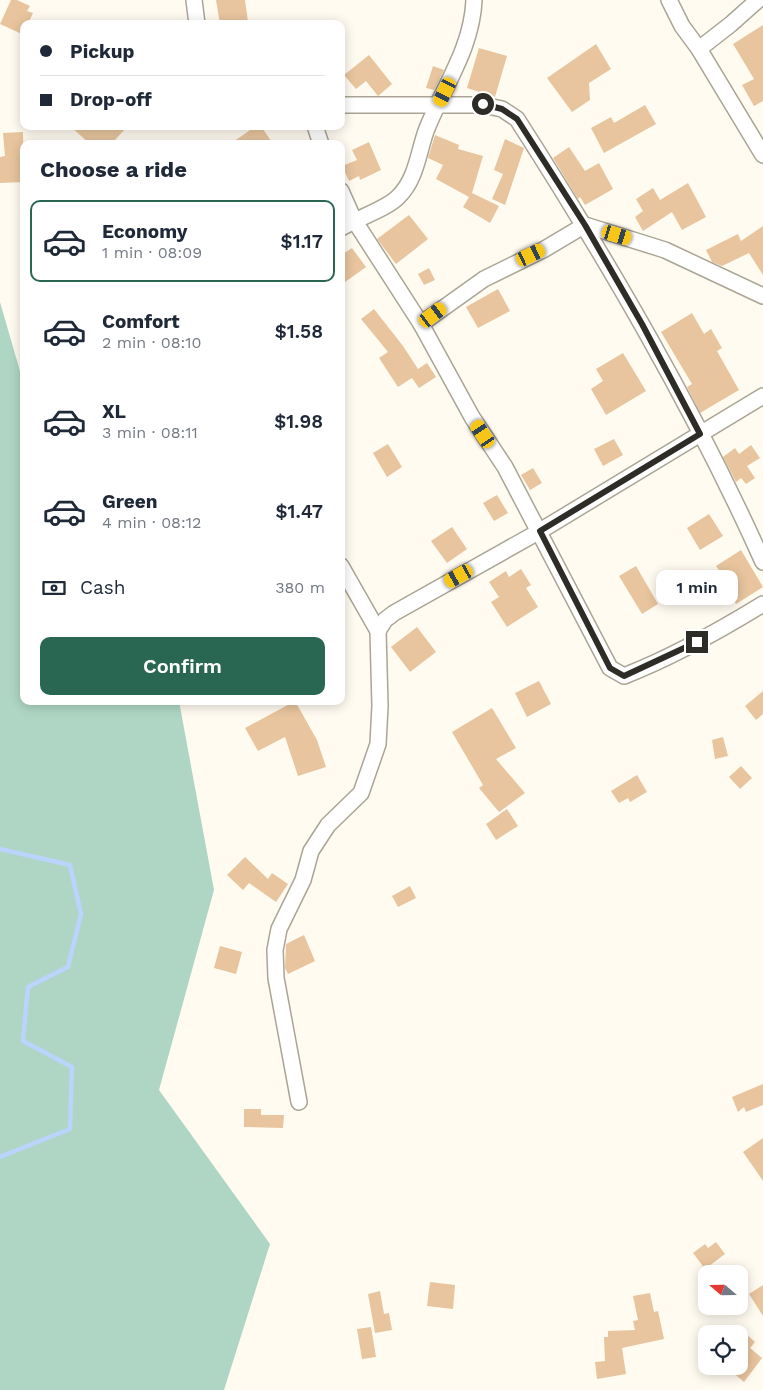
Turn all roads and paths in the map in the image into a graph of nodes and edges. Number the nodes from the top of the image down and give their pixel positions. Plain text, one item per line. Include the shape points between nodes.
1 (194, 0) edge
2 (474, 0) edge
3 (669, 0) edge
4 (758, 0) edge
5 (196, 20) edge
6 (699, 49) junction
7 (345, 105) edge
8 (438, 106) junction
9 (763, 155) edge
10 (345, 210) edge
11 (348, 224) edge
12 (585, 225) junction
13 (763, 296) edge
14 (421, 324) junction
15 (763, 396) edge
16 (700, 434) junction
17 (540, 531) junction
18 (763, 562) edge
19 (345, 573) edge
20 (763, 604) edge
21 (378, 631) junction
22 (299, 1102) dead end

1 - 5 street
2 - 8 street via 473,21 459,63
3 - 6 street
4 - 6 street
6 - 9 street
7 - 8 street
8 - 11 street via 426,131 409,185 397,198
8 - 12 street via 483,104 502,109 517,119
10 - 11 street
11 - 14 street
12 - 13 street via 665,250
12 - 14 street via 484,279
12 - 16 street
14 - 17 street
15 - 16 street
16 - 17 street
16 - 18 street
17 - 20 street via 610,668 624,676 683,649
17 - 21 street via 394,613
19 - 21 street
21 - 22 street via 378,744 361,793 328,825 311,851 303,880 279,929 275,950 276,978

